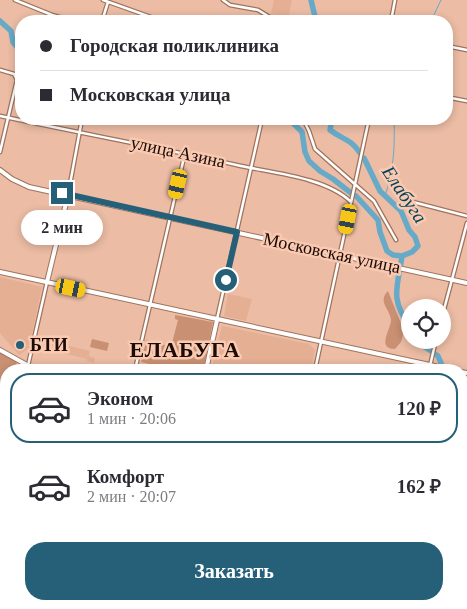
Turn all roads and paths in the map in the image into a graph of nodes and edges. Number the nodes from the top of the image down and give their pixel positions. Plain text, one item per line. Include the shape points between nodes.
1 (14, 0) edge
2 (103, 0) edge
3 (223, 0) edge
4 (395, 0) edge
5 (111, 2) edge
6 (52, 15) edge
7 (105, 15) edge
8 (146, 15) edge
9 (266, 15) edge
10 (392, 15) edge
11 (453, 47) edge
12 (467, 50) edge
13 (0, 70) edge
14 (15, 76) edge
15 (15, 90) edge
16 (453, 99) edge
17 (467, 101) edge
18 (0, 116) edge
19 (9, 118) junction
20 (15, 119) edge
21 (44, 125) edge
22 (81, 125) edge
23 (261, 125) edge
24 (306, 125) edge
25 (369, 125) edge
26 (80, 132) junction
27 (0, 152) edge
28 (185, 153) junction
29 (252, 168) junction
30 (0, 170) edge
31 (356, 184) junction
32 (68, 195) junction
33 (403, 196) dead end
34 (351, 202) junction
35 (467, 216) edge
36 (170, 217) junction
37 (467, 223) edge
38 (237, 232) junction
39 (396, 240) dead end
40 (340, 256) junction
41 (0, 272) edge
42 (452, 280) junction
43 (47, 282) junction
44 (467, 283) edge
45 (447, 299) edge
46 (150, 305) junction
47 (217, 320) junction
48 (321, 342) junction
49 (434, 349) edge
50 (0, 350) edge
51 (21, 364) edge
52 (28, 364) edge
53 (136, 364) edge
54 (207, 364) edge
55 (316, 364) edge
56 (425, 364) edge
57 (430, 364) edge

1 - 6 street
2 - 5 street
3 - 9 street
4 - 10 street
5 - 7 street
5 - 8 street
11 - 12 street
13 - 14 street
15 - 19 street
16 - 17 street
18 - 19 street, улица Азина
19 - 20 street, улица Азина
19 - 27 street
21 - 26 street, улица Азина
22 - 26 street
23 - 29 street
24 - 31 street via 315,149
25 - 31 street
26 - 28 street, улица Азина
26 - 32 street
28 - 29 street, улица Азина
28 - 36 street
29 - 34 street, улица Азина via 327,186
29 - 38 street
30 - 32 main road, Московская улица via 21,183
31 - 34 street
31 - 39 street via 374,201
32 - 36 main road, Московская улица
32 - 43 main road
33 - 35 street via 409,201
34 - 40 street
36 - 38 main road, Московская улица
36 - 46 street
37 - 42 street
38 - 40 main road, Московская улица
38 - 47 street
40 - 42 main road, Московская улица
40 - 48 street
41 - 43 main road
42 - 44 main road, Московская улица
42 - 45 street
43 - 46 main road
43 - 52 street
46 - 47 main road
46 - 53 street
47 - 48 main road
47 - 54 main road
48 - 55 street
48 - 56 main road
49 - 57 street
50 - 51 main road

